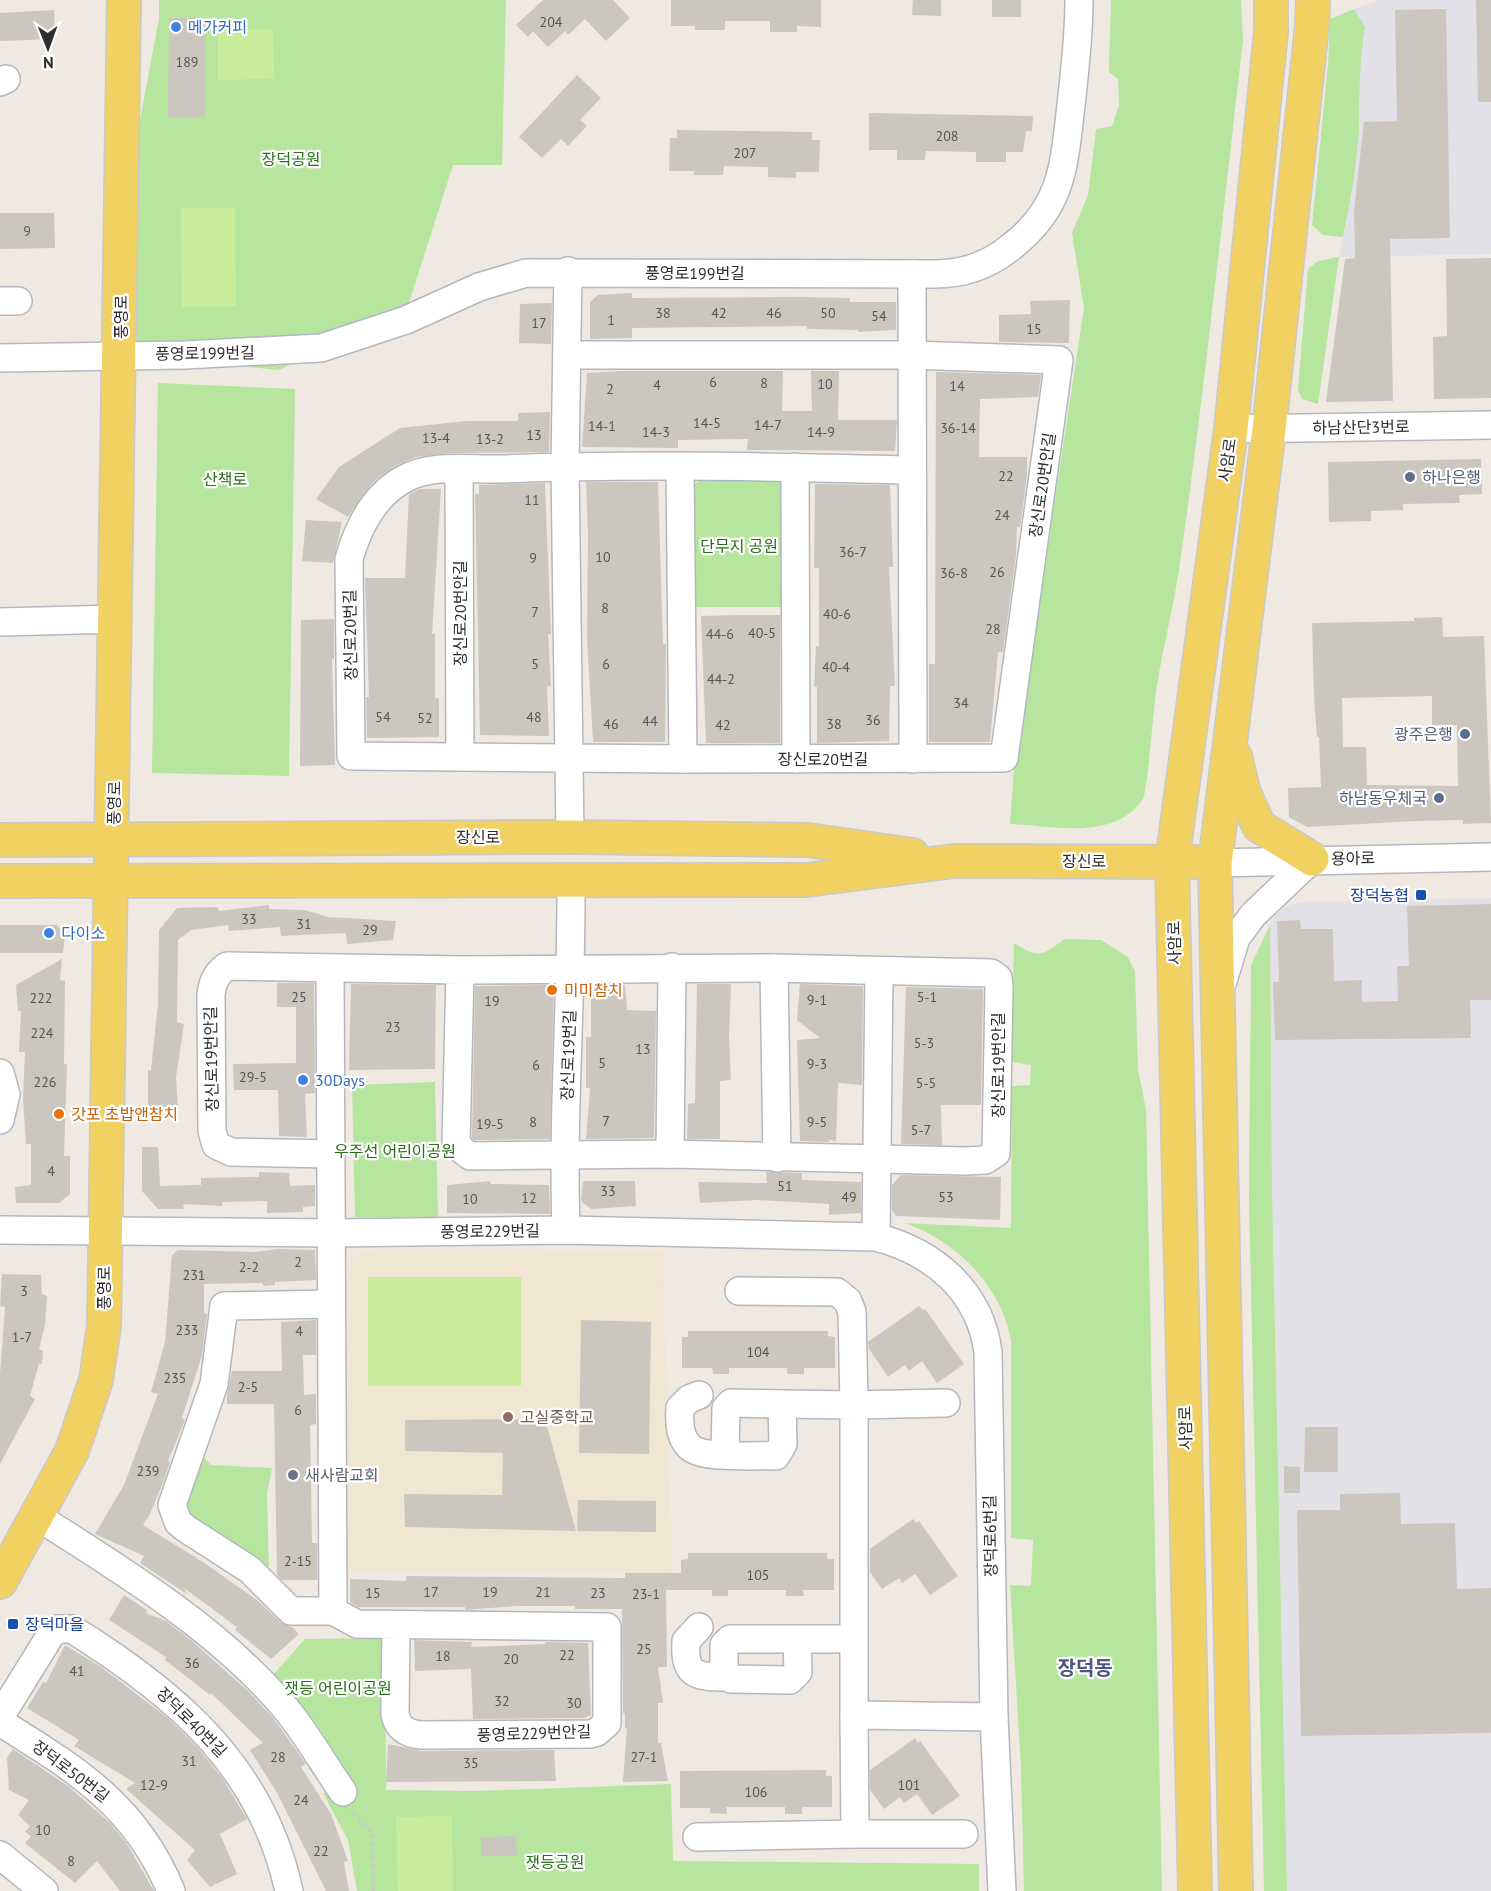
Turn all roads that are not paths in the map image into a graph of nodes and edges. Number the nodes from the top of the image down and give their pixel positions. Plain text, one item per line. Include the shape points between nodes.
1 (124, 0) edge
2 (1079, 0) edge
3 (1271, 0) edge
4 (1313, 0) edge
5 (568, 271) junction
6 (912, 274) junction
7 (121, 354) junction
8 (567, 355) junction
9 (910, 355) junction
10 (0, 358) edge
11 (1491, 425) edge
12 (1231, 429) junction
13 (1269, 429) junction
14 (565, 466) junction
15 (680, 467) junction
16 (795, 467) junction
17 (459, 470) junction
18 (912, 470) junction
19 (117, 620) junction
20 (0, 621) edge
21 (1231, 740) junction
22 (460, 756) junction
23 (570, 757) junction
24 (1004, 758) joint
25 (683, 759) junction
26 (796, 759) junction
27 (913, 759) junction
28 (570, 837) junction
29 (0, 840) edge
30 (113, 840) junction
31 (1491, 857) edge
32 (1312, 859) junction
33 (954, 861) junction
34 (1172, 862) junction
35 (1215, 862) junction
36 (112, 880) junction
37 (572, 880) junction
38 (0, 881) edge
39 (672, 967) junction
40 (774, 968) junction
41 (330, 969) junction
42 (460, 970) junction
43 (572, 970) junction
44 (879, 971) junction
45 (1216, 1002) junction
46 (0, 1073) edge
47 (0, 1120) edge
48 (330, 1154) junction
49 (670, 1154) junction
50 (564, 1157) junction
51 (777, 1158) junction
52 (878, 1159) junction
53 (0, 1230) edge
54 (104, 1230) junction
55 (566, 1230) junction
56 (333, 1233) junction
57 (876, 1237) junction
58 (739, 1291) dead end
59 (331, 1304) junction
60 (699, 1395) dead end
61 (782, 1404) junction
62 (946, 1404) dead end
63 (854, 1405) junction
64 (725, 1454) junction
65 (38, 1517) junction
66 (0, 1582) edge
67 (333, 1611) junction
68 (396, 1624) junction
69 (699, 1627) dead end
70 (62, 1628) joint
71 (797, 1639) junction
72 (853, 1639) junction
73 (726, 1677) junction
74 (854, 1715) junction
75 (993, 1717) junction
76 (0, 1720) edge
77 (343, 1792) road end
78 (855, 1834) junction
79 (964, 1834) dead end
80 (698, 1837) dead end
81 (0, 1855) edge
82 (44, 1891) edge
83 (171, 1891) edge
84 (289, 1891) edge
85 (1002, 1891) edge
86 (1195, 1891) edge
87 (1236, 1891) edge

1 - 7 main road, 풍영로
2 - 6 street, 풍영로199번길 via 1079,38 1066,151 1061,178 1045,215 1029,233 983,265 947,274
3 - 12 main road, 사암로 via 1270,44
4 - 13 main road
5 - 6 street, 풍영로199번길
5 - 7 street, 풍영로199번길 via 526,273 505,279 363,336 321,348
5 - 8 street
6 - 9 street
7 - 10 street, 풍영로199번길
7 - 19 main road, 풍영로
8 - 9 street, 장신로20번안길
8 - 14 street
9 - 18 street
9 - 24 street, 장신로20번안길 via 1059,360
11 - 13 street, 하남산단3번로
12 - 13 street, 하남산단3번로
12 - 34 main road, 사암로
13 - 21 main road
14 - 15 street, 장신로20번길
14 - 17 street, 장신로20번길
14 - 23 street
15 - 16 street, 장신로20번길
15 - 25 street
16 - 18 street, 장신로20번길
16 - 26 street
17 - 22 street, 장신로20번안길
17 - 22 street, 장신로20번길 via 427,470 390,489 371,507 356,534 349,559 351,756
18 - 27 street
19 - 20 street
19 - 30 main road, 풍영로
21 - 32 main road via 1244,793 1259,826
21 - 35 main road
22 - 23 street, 장신로20번길
23 - 25 street, 장신로20번길
23 - 28 street
24 - 27 street, 장신로20번길
25 - 26 street, 장신로20번길
26 - 27 street, 장신로20번길
28 - 30 main road, 장신로
28 - 33 main road, 장신로 via 808,840
29 - 30 main road, 장신로
30 - 36 main road, 풍영로
31 - 32 street, 용아로
32 - 35 street, 용아로
32 - 45 street via 1253,915 1236,938
33 - 34 main road, 장신로
33 - 37 main road, 장신로 via 806,880
34 - 35 main road, 장신로
34 - 86 main road, 사암로
35 - 45 main road
36 - 37 main road, 장신로
36 - 38 main road, 장신로
36 - 54 main road, 풍영로
37 - 43 street, 장신로19번길
39 - 40 street, 장신로19번안길
39 - 43 street, 장신로19번안길
39 - 49 street
40 - 44 street, 장신로19번안길
40 - 51 street
41 - 42 street, 장신로19번안길
41 - 48 street
41 - 48 street, 장신로19번안길 via 227,966 218,972 210,994 212,1131 216,1145 231,1152
42 - 43 street, 장신로19번안길
42 - 50 street, 장신로19번안길 via 456,1144 470,1156
43 - 50 street, 장신로19번길
44 - 52 street
44 - 52 street, 장신로19번안길 via 981,970 998,978 999,987 996,1153 985,1160
45 - 87 main road
46 - 47 street via 6,1094
48 - 56 street
49 - 50 street, 장신로19번안길
49 - 51 street, 장신로19번안길
50 - 55 street, 장신로19번길
51 - 52 street, 장신로19번안길
52 - 57 street
53 - 54 street, 풍영로229번길
54 - 56 street, 풍영로229번길
54 - 65 main road, 풍영로 via 104,1326 96,1380 72,1451
55 - 56 street, 풍영로229번길
55 - 57 street, 풍영로229번길
56 - 59 street
57 - 75 street, 장덕로6번길 via 921,1253 950,1276 984,1326 988,1352
58 - 63 street via 837,1292 848,1300 852,1312
59 - 67 street
59 - 67 street, 풍영로229번안길 via 224,1306 214,1384 172,1505 178,1522 250,1570 291,1611
60 - 64 street via 680,1408 682,1437 691,1449
61 - 63 street
61 - 64 street via 731,1403 726,1408
61 - 64 street via 783,1444 776,1456
62 - 63 street
63 - 72 street
65 - 66 main road, 풍영로
65 - 77 street via 107,1561 240,1661 287,1709
67 - 68 street, 풍영로229번안길 via 357,1624
68 - 68 street, 풍영로229번안길 via 607,1627 606,1723 590,1734 408,1733 395,1714
69 - 73 street via 686,1641 688,1666 704,1677
70 - 76 street, 장덕로50번길 via 50,1636
70 - 84 street, 장덕로40번길 via 72,1629 162,1690 227,1756 273,1833
71 - 72 street
71 - 73 street via 726,1640
71 - 73 street via 796,1677
72 - 74 street
74 - 75 street
74 - 78 street
75 - 85 street, 장덕로6번길
76 - 83 street, 장덕로50번길 via 108,1796 136,1826
78 - 79 street
78 - 80 street
81 - 82 street

